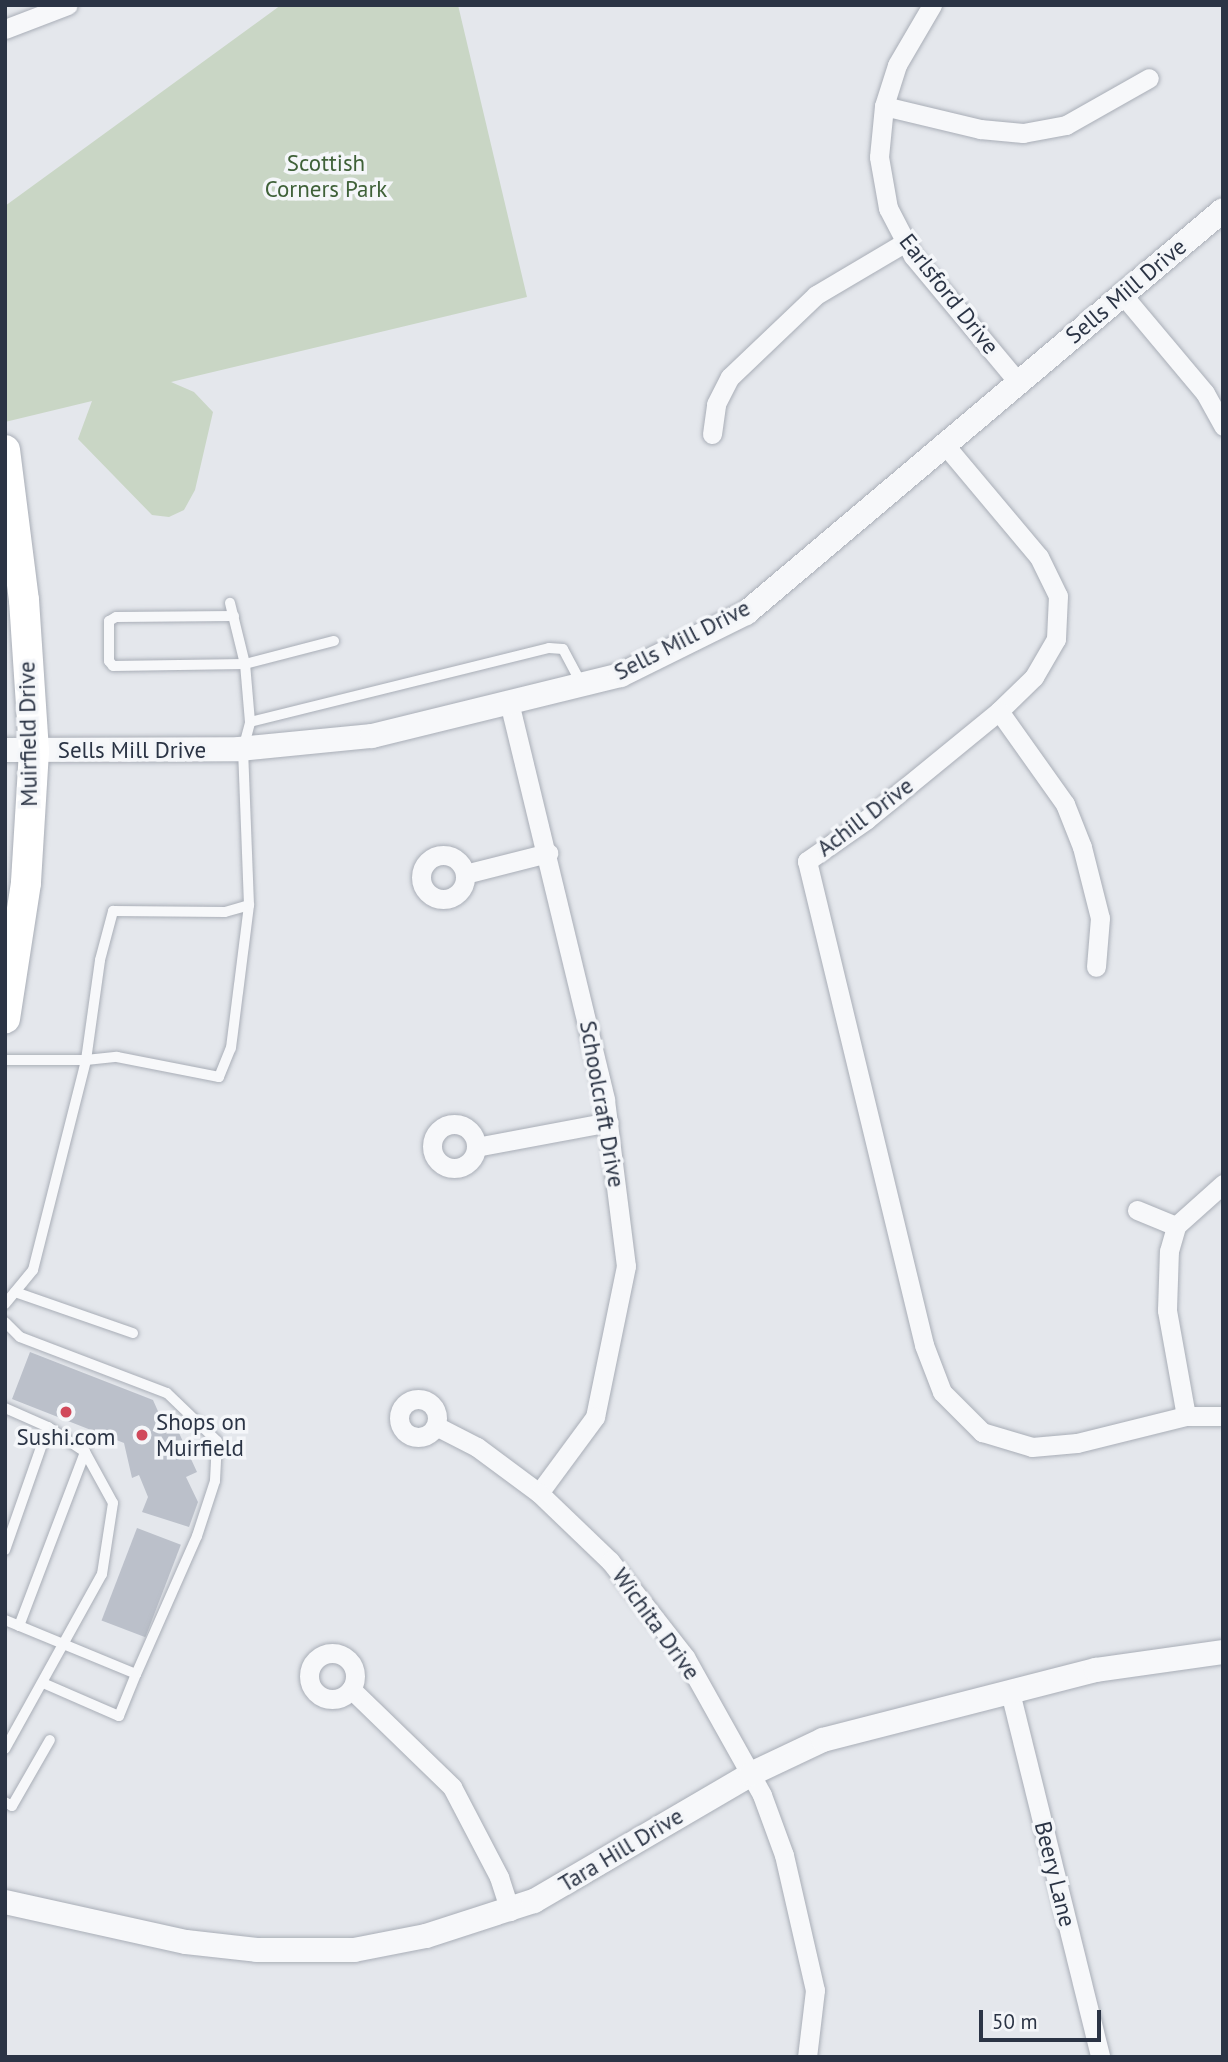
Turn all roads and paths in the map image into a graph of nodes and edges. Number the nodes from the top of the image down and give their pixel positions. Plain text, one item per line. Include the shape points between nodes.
1 (68, 5) edge
2 (932, 5) edge
3 (5, 29) edge
4 (1149, 78) dead end
5 (884, 106) junction
6 (1223, 210) edge
7 (904, 243) junction
8 (1122, 294) junction
9 (1017, 381) junction
10 (1223, 426) edge
11 (712, 434) dead end
12 (945, 445) junction
13 (5, 450) edge
14 (230, 603) dead end
15 (234, 617) junction
16 (334, 641) dead end
17 (245, 664) junction
18 (582, 684) junction
19 (509, 702) junction
20 (999, 711) junction
21 (250, 722) junction
22 (243, 749) junction
23 (19, 750) edge
24 (548, 853) junction
25 (465, 874) dead end
26 (250, 905) junction
27 (1096, 967) dead end
28 (5, 1018) edge
29 (5, 1060) edge
30 (86, 1060) junction
31 (608, 1122) junction
32 (476, 1147) dead end
33 (1223, 1184) edge
34 (1137, 1210) dead end
35 (1176, 1226) junction
36 (15, 1292) junction
37 (5, 1304) edge
38 (5, 1322) edge
39 (133, 1333) dead end
40 (5, 1408) edge
41 (1186, 1416) junction
42 (1223, 1416) edge
43 (436, 1426) dead end
44 (48, 1427) junction
45 (85, 1452) junction
46 (538, 1493) junction
47 (5, 1550) edge
48 (5, 1620) edge
49 (19, 1626) junction
50 (63, 1647) junction
51 (1223, 1652) edge
52 (136, 1674) junction
53 (43, 1683) junction
54 (351, 1689) dead end
55 (1010, 1692) junction
56 (50, 1741) dead end
57 (5, 1749) edge
58 (751, 1774) junction
59 (5, 1802) edge
60 (5, 1902) edge
61 (510, 1911) junction
62 (807, 2057) edge
63 (1100, 2057) edge

1 - 3 street
2 - 5 street, Earlsford Drive via 897,65
4 - 5 street via 1066,125 1023,133
5 - 7 street, Earlsford Drive via 878,157 888,208
6 - 8 street, Sells Mill Drive
7 - 9 street, Earlsford Drive
7 - 11 street via 816,295 730,377 716,404
8 - 9 street, Sells Mill Drive
8 - 10 street via 1205,393
9 - 12 street, Sells Mill Drive
12 - 18 street, Sells Mill Drive via 746,613 621,675
12 - 20 street, Achill Drive via 1039,557 1058,596 1056,639 1034,677
13 - 23 main road, Muirfield Drive via 24,600
14 - 15 lane
15 - 17 lane
15 - 17 lane via 116,617 109,621 109,661 113,666
16 - 17 lane
17 - 21 lane
18 - 19 street, Sells Mill Drive
18 - 21 lane via 563,649 549,648
19 - 22 street, Sells Mill Drive via 372,736
19 - 24 street, Schoolcraft Drive
20 - 27 street via 1065,804 1082,847 1100,918
20 - 41 street, Achill Drive via 866,820 807,861 823,944 924,1345 942,1392 982,1432 1032,1447 1077,1443
21 - 22 lane
22 - 23 street, Sells Mill Drive
22 - 26 lane
23 - 28 main road, Muirfield Drive via 26,883
24 - 25 street
24 - 31 street, Schoolcraft Drive
26 - 30 lane via 225,912 113,911 100,960
26 - 30 lane via 231,1048 219,1077 117,1057
29 - 30 lane
30 - 36 lane via 33,1270
31 - 32 street
31 - 46 street, Schoolcraft Drive via 626,1266 595,1417
33 - 35 street
34 - 35 street
35 - 41 street via 1167,1310
36 - 37 lane
36 - 39 lane
38 - 52 lane via 20,1337 167,1393 218,1441 215,1481 197,1536
40 - 44 lane
41 - 42 street
43 - 46 street, Wichita Drive via 477,1447
44 - 45 lane
44 - 47 lane
45 - 49 lane
45 - 50 lane via 113,1503 102,1574
46 - 58 street, Wichita Drive via 610,1561 685,1657
48 - 49 lane
49 - 50 lane
50 - 52 lane
50 - 53 lane
51 - 55 street, Tara Hill Drive via 1145,1660
52 - 53 lane via 119,1716
53 - 57 lane
54 - 61 street via 452,1787 499,1877
55 - 58 street, Tara Hill Drive via 842,1734
55 - 63 street, Beery Lane
56 - 59 lane via 12,1805
58 - 61 street, Tara Hill Drive
58 - 62 street, Wichita Drive via 784,1855 816,1990
60 - 61 street, Tara Hill Drive via 173,1939 257,1950 354,1950 426,1936

